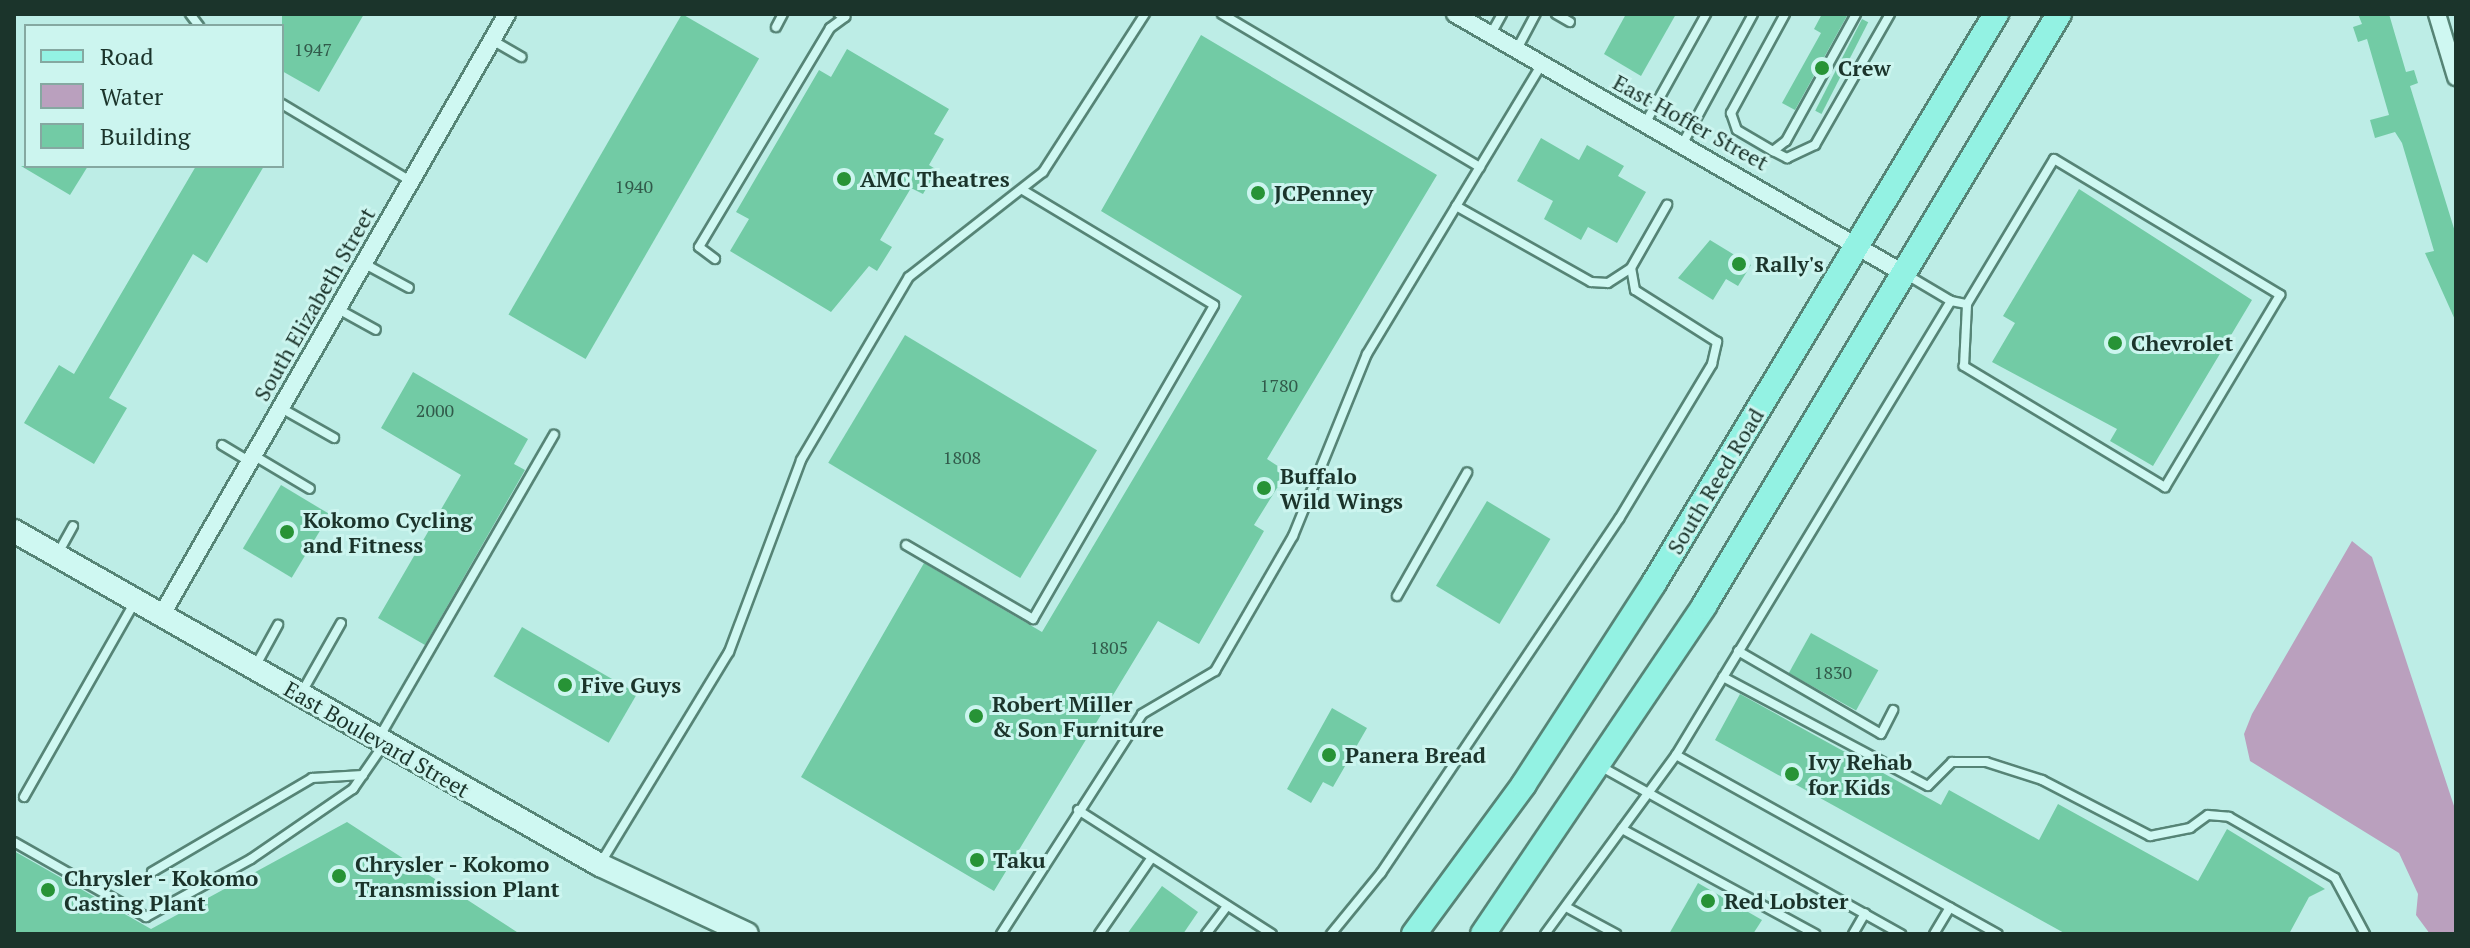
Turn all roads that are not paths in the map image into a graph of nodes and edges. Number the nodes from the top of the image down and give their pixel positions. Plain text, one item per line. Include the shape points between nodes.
1 (507, 14) edge
2 (783, 14) edge
3 (1145, 14) edge
4 (1222, 14) edge
5 (1455, 14) edge
6 (1502, 14) edge
7 (1536, 14) edge
8 (1556, 14) edge
9 (1706, 14) edge
10 (1753, 14) edge
11 (1785, 14) edge
12 (1856, 14) edge
13 (1890, 14) edge
14 (1996, 14) edge
15 (2059, 14) edge
16 (2437, 14) edge
17 (842, 16) edge
18 (1570, 22) dead end
19 (776, 27) dead end
20 (1491, 34) junction
21 (492, 40) junction
22 (1517, 49) junction
23 (522, 57) dead end
24 (1542, 64) junction
25 (2456, 77) edge
26 (284, 105) edge
27 (1646, 122) junction
28 (1683, 143) junction
29 (1773, 151) junction
30 (1480, 167) junction
31 (409, 180) junction
32 (1024, 191) junction
33 (1667, 205) dead end
34 (1456, 206) junction
35 (1858, 243) junction
36 (715, 259) dead end
37 (363, 263) junction
38 (1631, 268) junction
39 (1903, 273) junction
40 (409, 288) dead end
41 (1951, 301) junction
42 (1967, 304) junction
43 (338, 308) junction
44 (376, 330) dead end
45 (280, 408) junction
46 (554, 435) dead end
47 (334, 438) dead end
48 (222, 445) dead end
49 (252, 458) junction
50 (1467, 473) dead end
51 (310, 489) dead end
52 (73, 526) dead end
53 (14, 531) edge
54 (906, 545) dead end
55 (57, 556) junction
56 (1397, 596) dead end
57 (135, 601) junction
58 (161, 616) junction
59 (341, 623) dead end
60 (278, 625) dead end
61 (1738, 651) junction
62 (253, 669) junction
63 (1723, 677) junction
64 (300, 696) junction
65 (1893, 710) dead end
66 (380, 742) junction
67 (1676, 755) junction
68 (1600, 766) junction
69 (363, 775) junction
70 (1648, 794) junction
71 (24, 797) dead end
72 (1078, 810) junction
73 (1622, 829) junction
74 (14, 842) edge
75 (1150, 860) junction
76 (600, 865) junction
77 (152, 872) dead end
78 (1227, 906) junction
79 (1566, 907) junction
80 (1950, 907) junction
81 (1865, 913) junction
82 (747, 934) edge
83 (1001, 934) edge
84 (1099, 934) edge
85 (1206, 934) edge
86 (1272, 934) edge
87 (1331, 934) edge
88 (1414, 934) edge
89 (1483, 934) edge
90 (1545, 934) edge
91 (1616, 934) edge
92 (1815, 934) edge
93 (1853, 934) edge
94 (1901, 934) edge
95 (1934, 934) edge
96 (1997, 934) edge
97 (2365, 934) edge

1 - 21 street, South Elizabeth Street
2 - 19 lane
3 - 32 lane
4 - 30 lane
5 - 20 street, East Hoffer Street
6 - 20 lane
7 - 22 lane
8 - 18 lane
9 - 27 lane
10 - 28 lane
11 - 29 lane via 1731,113 1737,130
12 - 29 lane via 1786,141
13 - 29 lane via 1815,145 1787,158
14 - 35 main road, South Reed Road
15 - 39 main road
16 - 25 street
17 - 36 lane via 699,247
20 - 22 street, East Hoffer Street
21 - 23 lane
21 - 31 street, South Elizabeth Street
22 - 24 street, East Hoffer Street
24 - 27 street, East Hoffer Street
24 - 30 lane
26 - 31 lane
27 - 28 street, East Hoffer Street
28 - 35 street, East Hoffer Street
30 - 34 lane
31 - 37 street, South Elizabeth Street
32 - 54 lane via 1214,305 1033,619
32 - 76 lane via 909,277 801,460 729,652
33 - 38 lane
34 - 38 lane via 1591,282 1608,283
34 - 72 lane via 1367,354 1293,536 1215,671 1142,714
35 - 39 street, East Hoffer Street
35 - 88 main road, South Reed Road via 1576,704
37 - 40 lane
37 - 43 street, South Elizabeth Street
38 - 87 lane via 1635,290 1717,342 1712,364 1619,519 1381,873
39 - 41 lane
39 - 68 main road
41 - 42 lane
41 - 61 lane
42 - 42 lane via 2054,159 2280,295 2165,487 1964,366
43 - 44 lane
43 - 45 street, South Elizabeth Street
45 - 47 lane
45 - 49 street, South Elizabeth Street
46 - 66 lane
48 - 49 lane
49 - 51 lane
49 - 58 street, South Elizabeth Street
50 - 56 lane
52 - 55 lane
53 - 55 main road, East Boulevard Street
55 - 57 main road, East Boulevard Street
57 - 58 main road, East Boulevard Street
57 - 71 lane
58 - 62 main road, East Boulevard Street
59 - 64 lane
60 - 62 lane
61 - 63 lane
61 - 65 lane via 1881,734
62 - 64 main road, East Boulevard Street
63 - 67 lane
63 - 97 lane via 1928,786 1952,762 1986,762 2042,780 2150,836 2190,828 2208,815 2229,817 2335,878
64 - 66 main road, East Boulevard Street
66 - 69 lane
66 - 76 main road, East Boulevard Street
67 - 70 lane
67 - 80 lane
68 - 70 lane
68 - 89 main road
69 - 74 lane via 251,859 146,917
69 - 77 lane via 312,778
70 - 73 lane
70 - 81 lane
72 - 75 lane
72 - 83 lane
73 - 79 lane
73 - 92 lane
75 - 78 lane
75 - 84 lane
76 - 82 main road, East Boulevard Street
78 - 85 lane
78 - 86 lane
79 - 90 lane
79 - 91 lane
80 - 95 lane
80 - 96 lane
81 - 93 lane
81 - 94 lane

